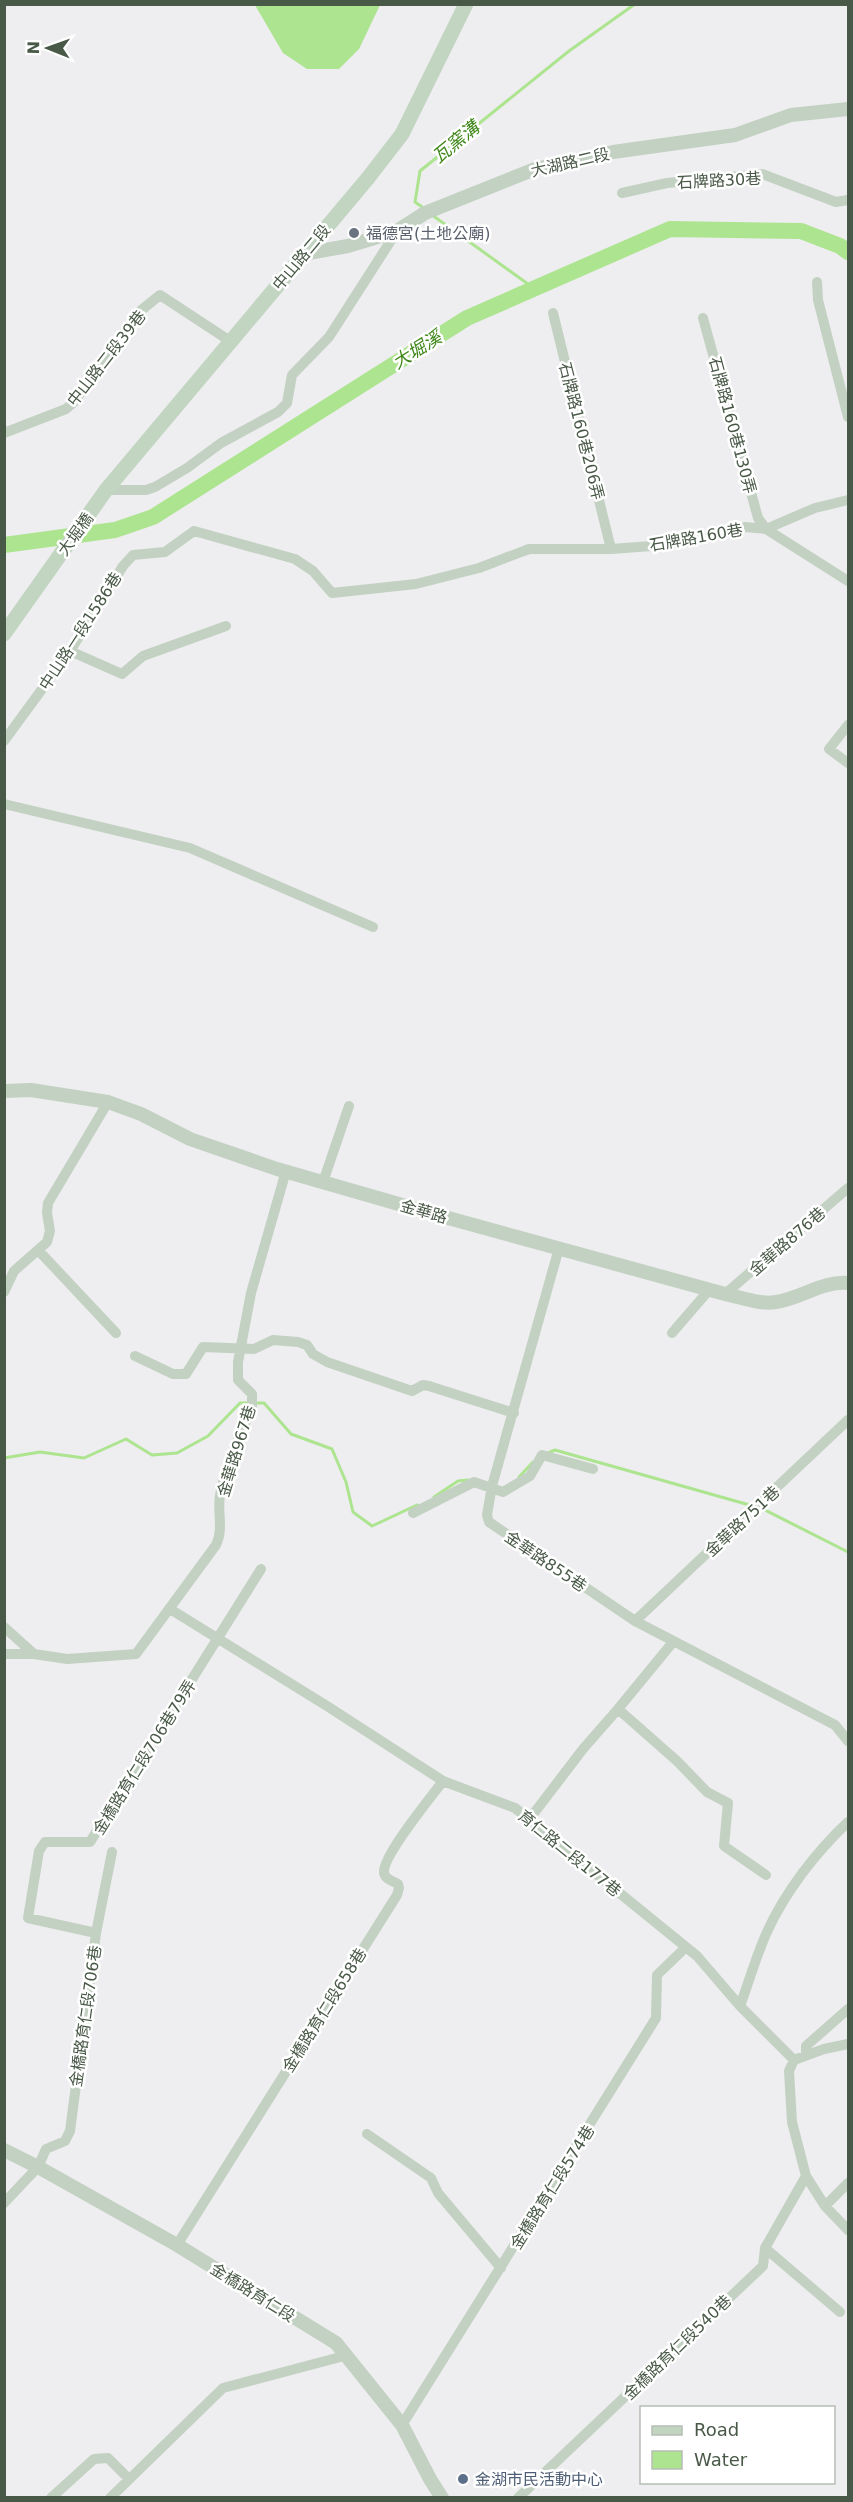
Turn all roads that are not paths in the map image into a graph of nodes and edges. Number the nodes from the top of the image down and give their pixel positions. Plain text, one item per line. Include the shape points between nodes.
1 (466, 4) edge
2 (849, 109) edge
3 (622, 194) dead end
4 (849, 200) edge
5 (397, 231) junction
6 (303, 254) junction
7 (817, 282) dead end
8 (553, 313) dead end
9 (703, 318) dead end
10 (231, 341) junction
11 (849, 417) edge
12 (4, 432) edge
13 (106, 490) junction
14 (849, 500) edge
15 (766, 529) junction
16 (611, 549) junction
17 (849, 581) edge
18 (226, 626) dead end
19 (4, 634) edge
20 (70, 651) junction
21 (849, 725) edge
22 (4, 741) edge
23 (849, 763) edge
24 (4, 804) edge
25 (373, 927) dead end
26 (4, 1091) edge
27 (108, 1102) junction
28 (349, 1106) dead end
29 (286, 1171) junction
30 (323, 1182) junction
31 (849, 1188) edge
32 (559, 1248) junction
33 (38, 1250) junction
34 (849, 1283) edge
35 (710, 1289) junction
36 (4, 1292) edge
37 (725, 1293) junction
38 (116, 1333) dead end
39 (672, 1333) dead end
40 (242, 1349) junction
41 (135, 1356) dead end
42 (514, 1413) junction
43 (849, 1420) edge
44 (593, 1469) dead end
45 (493, 1484) junction
46 (413, 1513) dead end
47 (261, 1569) dead end
48 (170, 1609) junction
49 (635, 1621) junction
50 (4, 1627) edge
51 (218, 1638) junction
52 (673, 1642) junction
53 (4, 1654) edge
54 (34, 1654) junction
55 (618, 1709) junction
56 (849, 1741) edge
57 (443, 1781) junction
58 (528, 1821) junction
59 (849, 1822) edge
60 (112, 1852) dead end
61 (766, 1875) dead end
62 (96, 1934) junction
63 (686, 1947) junction
64 (740, 2006) junction
65 (849, 2009) edge
66 (849, 2044) edge
67 (806, 2055) junction
68 (794, 2060) junction
69 (367, 2134) dead end
70 (4, 2150) edge
71 (38, 2166) junction
72 (806, 2176) junction
73 (849, 2183) edge
74 (4, 2203) edge
75 (825, 2206) junction
76 (849, 2230) edge
77 (177, 2245) junction
78 (765, 2248) junction
79 (501, 2268) junction
80 (840, 2312) dead end
81 (348, 2355) junction
82 (402, 2426) junction
83 (129, 2479) junction
84 (51, 2498) edge
85 (110, 2498) edge
86 (442, 2498) edge
87 (518, 2498) edge

1 - 6 main road, 中山路二段 via 402,134
2 - 5 street, 大湖路二段 via 791,115 735,135 535,168 425,213
3 - 4 street, 石牌路30巷 via 667,183 762,174 836,202
5 - 6 street, 大湖路二段
5 - 13 street via 329,337 292,375 287,403 278,412 146,490
6 - 10 main road, 中山路二段
7 - 11 street via 818,300
8 - 16 street, 石牌路160巷206弄
9 - 15 street, 石牌路160巷130弄 via 758,518
10 - 12 street, 中山路二段39巷 via 160,295 140,312 74,402 66,409
10 - 13 main road, 中山路二段
13 - 19 main road, 大堀橋
14 - 15 street, 石牌路160巷 via 816,508
15 - 16 street, 石牌路160巷 via 745,527 698,540
15 - 17 street
16 - 20 street, 中山路一段1586巷 via 529,549 479,568 416,584 332,594 313,571 295,559 194,531 165,552 133,555
18 - 20 street via 143,656 122,674
20 - 22 street, 中山路一段1586巷
21 - 23 street via 829,749
24 - 25 street via 190,848
26 - 27 street, 金華路 via 31,1090
27 - 29 street, 金華路 via 190,1139
27 - 33 street via 48,1203 50,1231 47,1242
28 - 30 street
29 - 30 street, 金華路
29 - 40 street, 金華路967巷 via 251,1293
30 - 32 street, 金華路
31 - 37 street, 金華路876巷
32 - 35 street, 金華路
32 - 42 street, 金華路855巷
33 - 36 street via 14,1271
33 - 38 street
34 - 37 street, 金華路 via 832,1282 766,1303
35 - 37 street, 金華路
35 - 39 street
40 - 41 street via 203,1347 186,1374 173,1374
40 - 42 street via 254,1349 273,1340 298,1342 327,1362 396,1386 412,1391 429,1386
40 - 48 street, 金華路967巷 via 238,1380 252,1394 252,1406 222,1490 221,1536
42 - 45 street, 金華路855巷
43 - 49 street, 金華路751巷
44 - 45 street via 542,1455 530,1476 503,1492
45 - 46 street via 474,1482
45 - 49 street, 金華路855巷 via 489,1522
47 - 51 street, 金橋路育仁段706巷79弄
48 - 51 street, 育仁路二段177巷
48 - 54 street, 金華路967巷 via 136,1654 67,1659
49 - 52 street, 金華路855巷
50 - 54 street
51 - 57 street, 育仁路二段177巷
51 - 62 street, 金橋路育仁段706巷79弄 via 90,1842 45,1842 39,1851 28,1918
52 - 55 street
52 - 56 street, 金華路855巷 via 836,1725
53 - 54 street, 金華路967巷
55 - 58 street
55 - 61 street via 707,1792 728,1803 724,1846
57 - 58 street, 育仁路二段177巷 via 515,1808
57 - 77 street, 金橋路育仁段658巷 via 406,1829 385,1865 385,1877 398,1884 397,1895
58 - 63 street, 育仁路二段177巷
59 - 64 street via 831,1838 783,1901
60 - 62 street, 金橋路育仁段706巷
62 - 71 street, 金橋路育仁段706巷 via 70,2131 65,2141 46,2150
63 - 64 street, 育仁路二段177巷
63 - 79 street, 金橋路育仁段574巷 via 657,1975 656,2018
64 - 68 street, 育仁路二段177巷
65 - 67 street via 806,2046
66 - 67 street
67 - 68 street
68 - 72 street via 789,2071 792,2122
69 - 79 street via 431,2178 438,2193
70 - 71 street, 金橋路育仁段
71 - 74 street, 金橋路育仁段706巷
71 - 77 street, 金橋路育仁段
72 - 75 street
72 - 78 street, 金橋路育仁段540巷
73 - 75 street
75 - 76 street
77 - 81 street, 金橋路育仁段 via 336,2343
78 - 80 street
78 - 87 street, 金橋路育仁段540巷 via 763,2266
79 - 82 street, 金橋路育仁段574巷
81 - 82 street, 金橋路育仁段
81 - 83 street via 223,2388
82 - 86 street, 金橋路育仁段
83 - 84 street via 108,2458 94,2459
83 - 85 street

